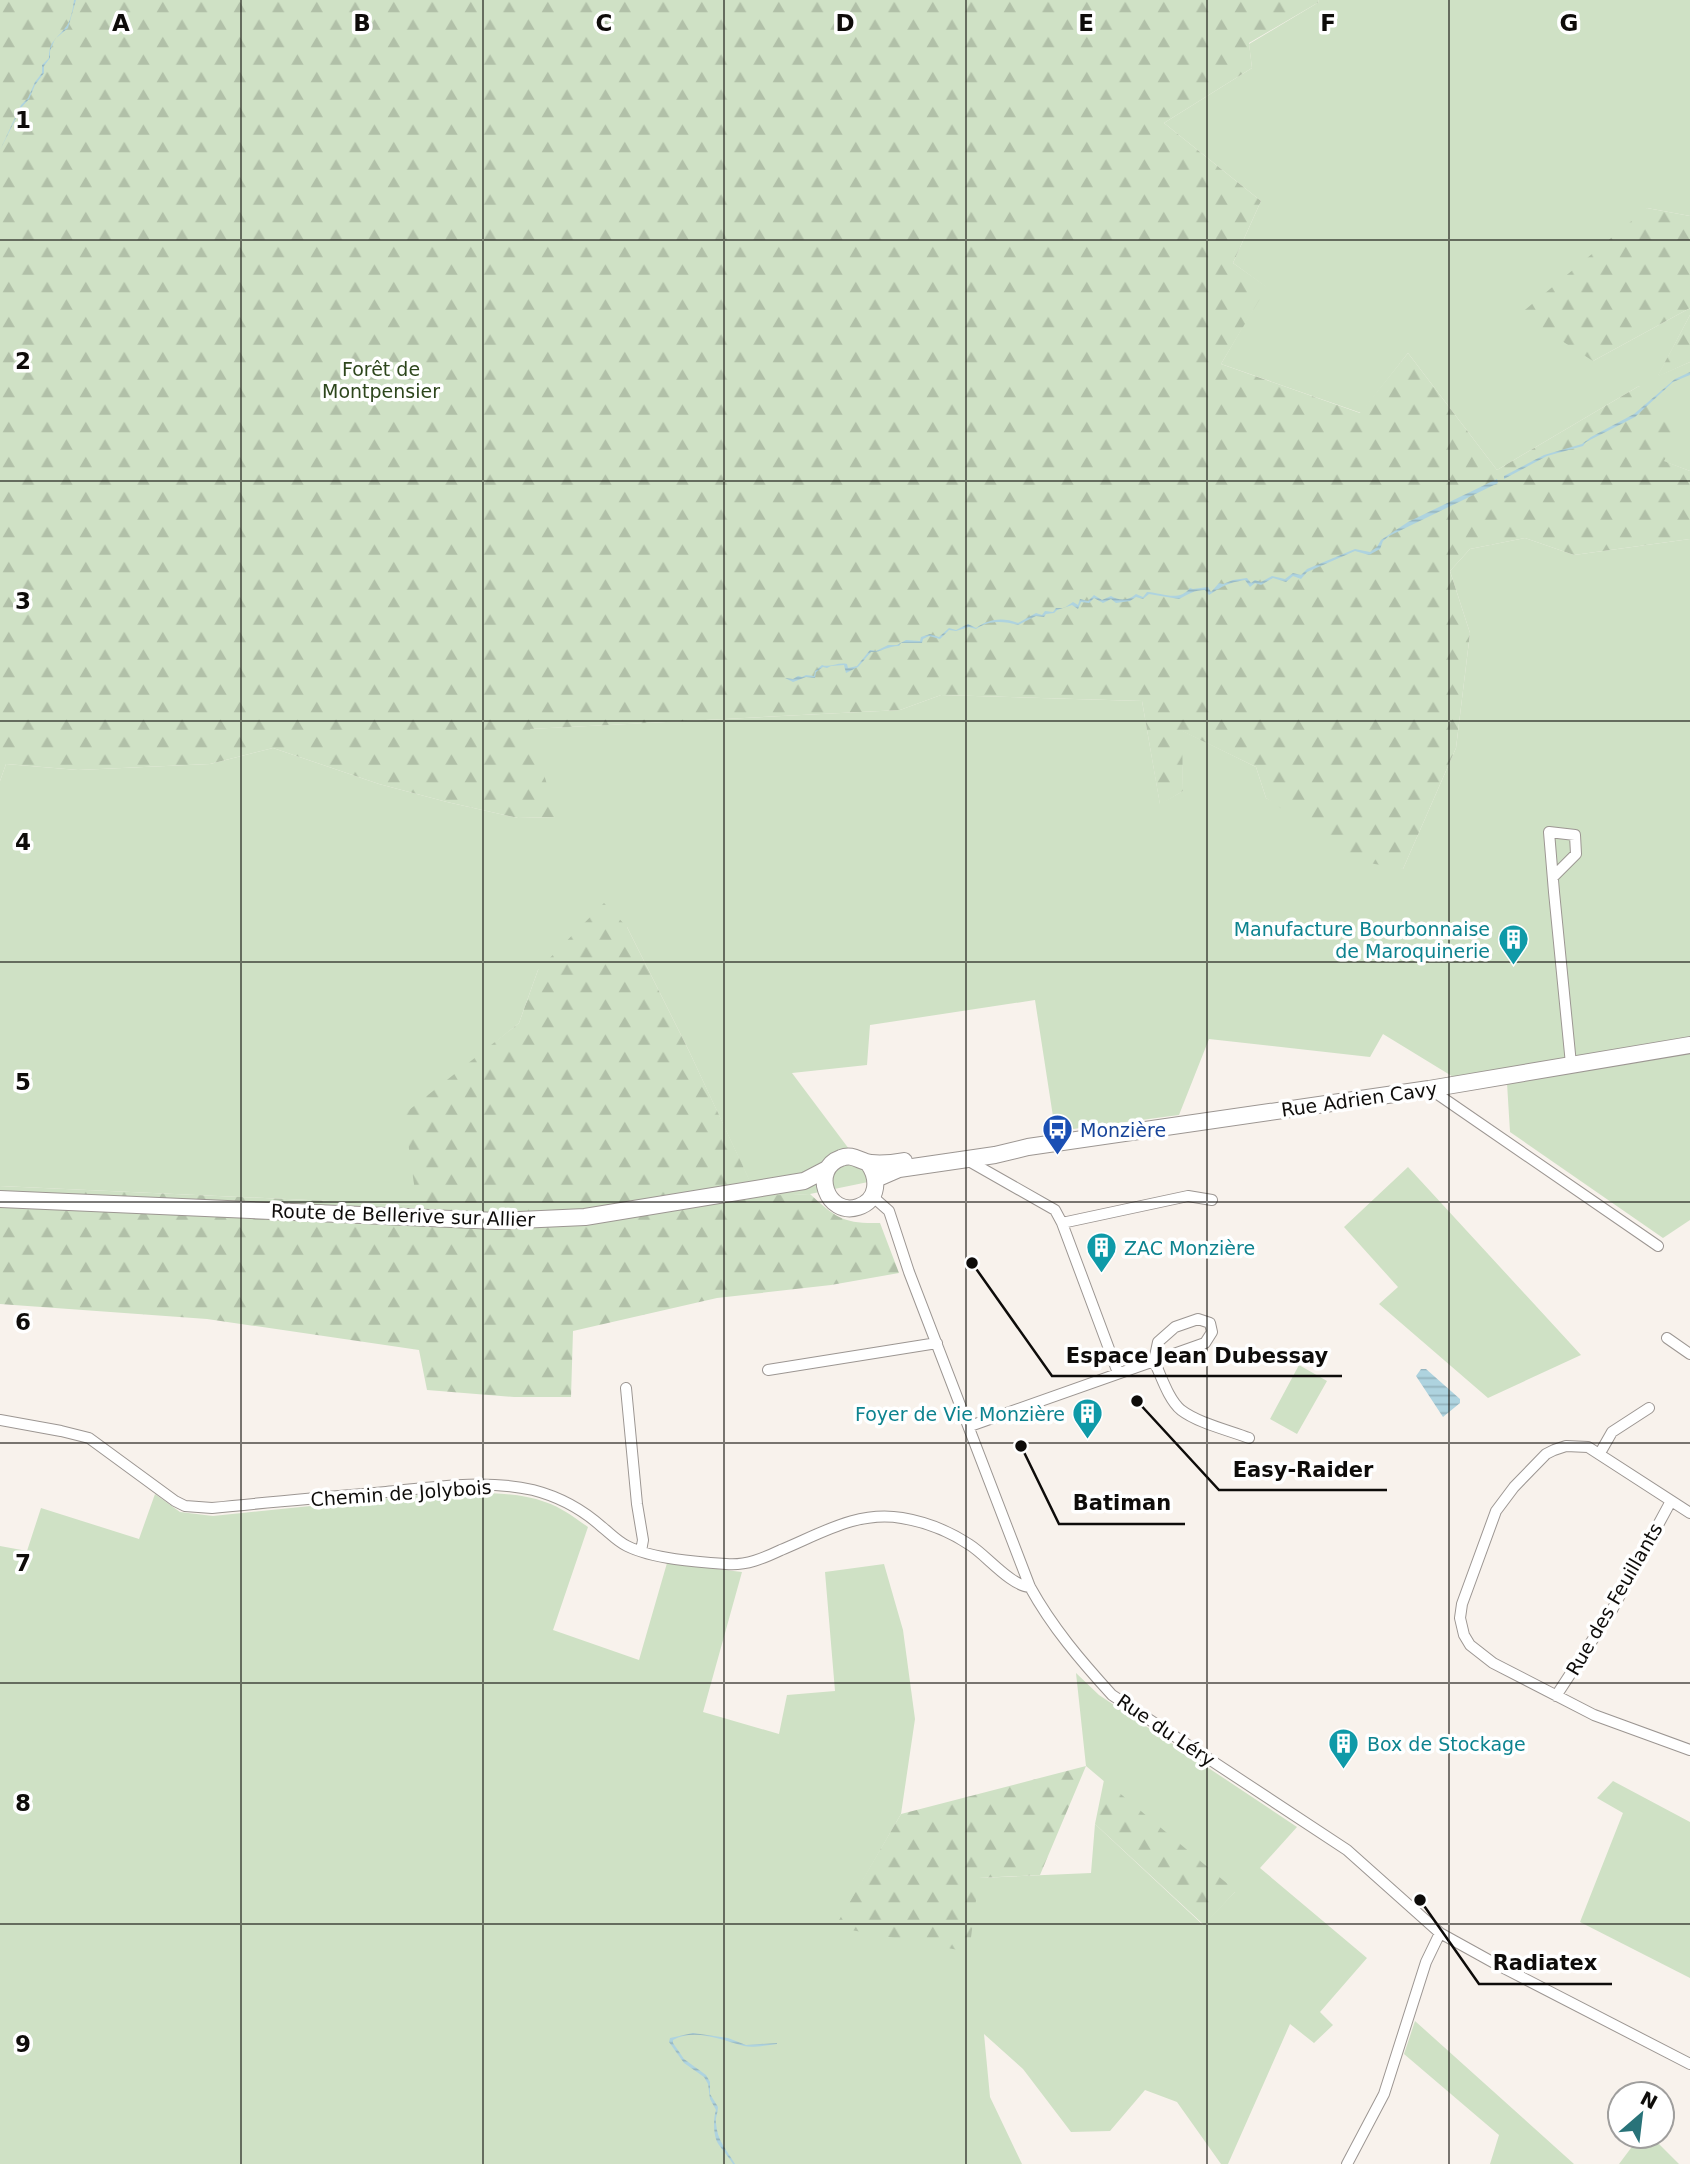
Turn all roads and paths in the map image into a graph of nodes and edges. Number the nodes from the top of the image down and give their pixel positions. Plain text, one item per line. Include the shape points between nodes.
1 (1553, 877) dead end
2 (1690, 1045) edge
3 (1571, 1065) junction
4 (1429, 1089) junction
5 (1028, 1147) junction
6 (995, 1156) junction
7 (967, 1160) junction
8 (868, 1163) junction
9 (827, 1169) junction
10 (995, 1174) junction
11 (876, 1179) junction
12 (804, 1181) junction
13 (824, 1188) junction
14 (872, 1196) junction
15 (0, 1199) edge
16 (1212, 1200) dead end
17 (1062, 1223) junction
18 (1658, 1246) dead end
19 (1667, 1338) dead end
20 (937, 1343) junction
21 (1690, 1354) edge
22 (1154, 1361) junction
23 (768, 1370) dead end
24 (1118, 1373) junction
25 (626, 1388) dead end
26 (1649, 1408) dead end
27 (0, 1420) edge
28 (970, 1426) junction
29 (1249, 1438) dead end
30 (1600, 1453) junction
31 (1671, 1501) junction
32 (1690, 1513) edge
33 (641, 1551) junction
34 (1030, 1587) junction
35 (1556, 1696) junction
36 (1690, 1750) edge
37 (1440, 1933) junction
38 (1690, 2064) edge
39 (1348, 2164) edge

1 - 3 street
2 - 3 main road, Rue Adrien Cavy
3 - 4 main road, Rue Adrien Cavy
4 - 5 main road, Rue Adrien Cavy
4 - 18 street
5 - 6 main road, Rue Adrien Cavy
5 - 8 main road, Rue Adrien Cavy
6 - 7 main road, Rue Adrien Cavy
6 - 10 street
7 - 10 street
7 - 11 main road, Rue Adrien Cavy via 899,1168
8 - 9 main road via 848,1156
8 - 11 main road
9 - 12 main road, Route de Bellerive sur Allier
9 - 13 main road
10 - 17 street via 1055,1210
11 - 14 main road
12 - 13 main road, Route de Bellerive sur Allier
12 - 15 main road, Route de Bellerive sur Allier via 585,1217 497,1221
13 - 14 main road via 841,1207 859,1207
14 - 20 street, Rue du Léry via 888,1212
16 - 17 street via 1188,1196
17 - 24 street
19 - 21 street
20 - 23 street
20 - 28 street, Rue du Léry
22 - 22 street via 1205,1343 1212,1332 1210,1323 1198,1318 1175,1327 1158,1342
22 - 24 street
22 - 29 street via 1180,1409
24 - 28 street
25 - 33 street
26 - 30 street via 1612,1432
27 - 33 street, Chemin de Jolybois via 89,1438 186,1506 212,1508 496,1485 566,1501 617,1540
28 - 34 street, Rue du Léry
30 - 31 street
30 - 35 street via 1578,1445 1554,1450 1514,1487 1489,1526 1462,1604 1460,1618 1470,1645 1493,1663
31 - 32 street
31 - 35 street, Rue des Feuillants via 1612,1610
33 - 34 street, Chemin de Jolybois via 740,1564 763,1559 856,1518 879,1516 933,1526 953,1535
34 - 37 street, Rue du Léry via 1081,1661 1112,1695 1347,1850
35 - 36 street via 1594,1716
37 - 38 street, Rue du Léry
37 - 39 street via 1421,1974 1384,2094

